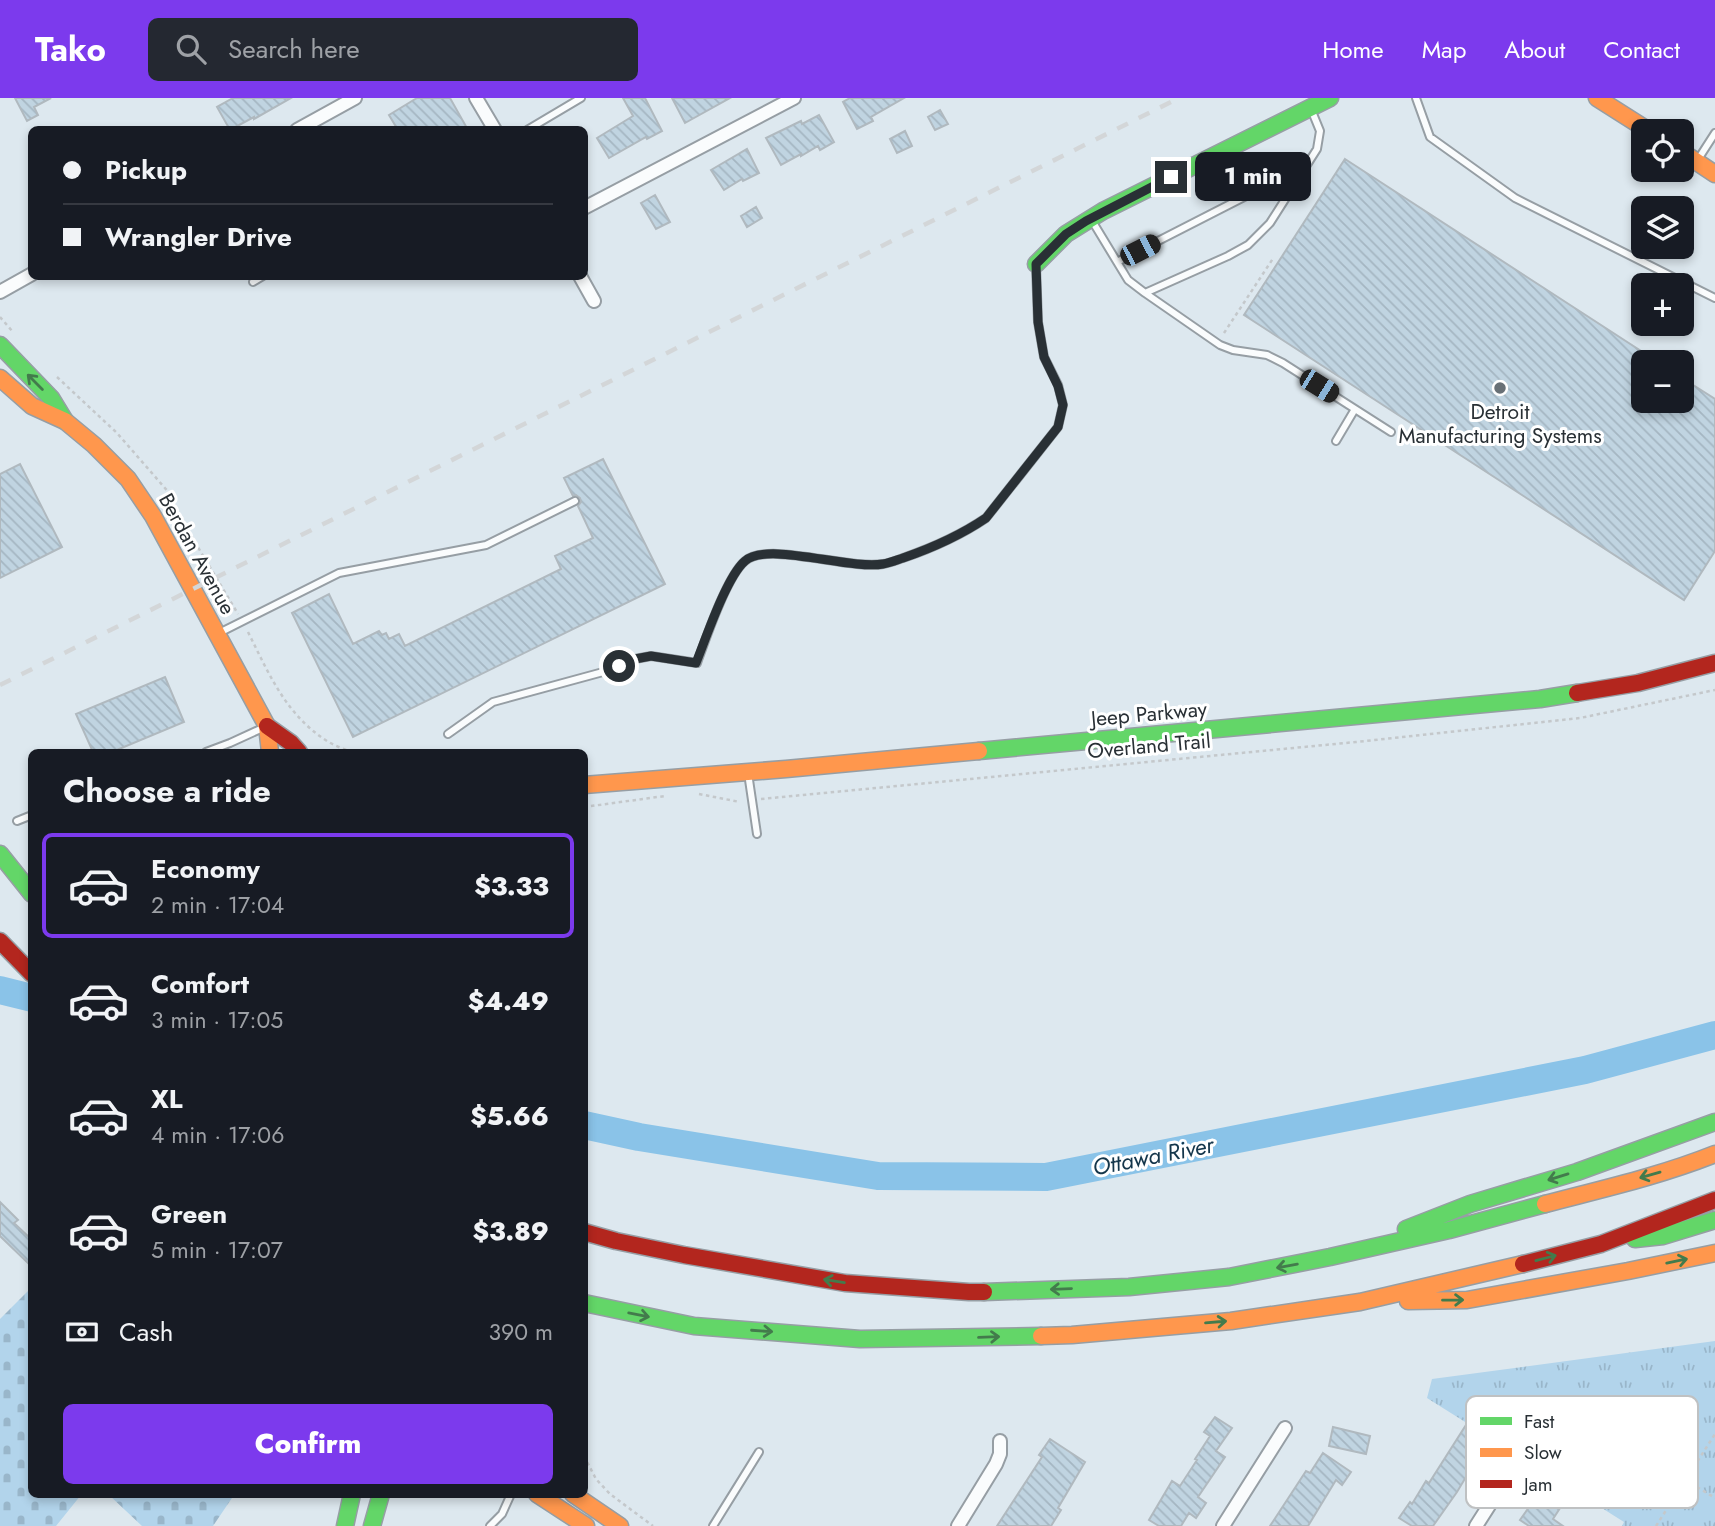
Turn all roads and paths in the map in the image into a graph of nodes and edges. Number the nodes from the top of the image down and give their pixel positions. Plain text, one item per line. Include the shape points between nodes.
1 (355, 98) edge
2 (476, 98) edge
3 (581, 98) edge
4 (794, 98) edge
5 (1330, 98) edge
6 (1416, 98) edge
7 (1597, 98) edge
8 (1310, 108) junction
9 (1631, 120) edge
10 (305, 126) edge
11 (493, 126) edge
12 (534, 126) edge
13 (1715, 134) edge
14 (1696, 162) joint
15 (1305, 169) junction
16 (1715, 174) edge
17 (588, 206) edge
18 (1090, 218) junction
19 (1274, 257) dead end
20 (1117, 262) junction
21 (1036, 264) joint
22 (28, 276) edge
23 (256, 280) edge
24 (582, 280) edge
25 (253, 282) dead end
26 (0, 292) edge
27 (1145, 293) junction
28 (1715, 298) edge
29 (594, 301) dead end
30 (1224, 333) dead end
31 (0, 345) edge
32 (0, 378) edge
33 (1355, 409) junction
34 (65, 421) junction
35 (1391, 432) dead end
36 (1336, 441) dead end
37 (575, 501) dead end
38 (217, 634) junction
39 (1715, 663) edge
40 (1715, 690) edge
41 (267, 726) junction
42 (448, 734) dead end
43 (328, 742) dead end
44 (214, 749) edge
45 (270, 749) edge
46 (296, 749) edge
47 (345, 749) edge
48 (748, 772) junction
49 (588, 785) edge
50 (694, 794) dead end
51 (675, 795) dead end
52 (752, 801) junction
53 (588, 806) edge
54 (28, 817) edge
55 (17, 821) dead end
56 (757, 834) dead end
57 (0, 854) edge
58 (28, 889) edge
59 (0, 941) edge
60 (28, 970) edge
61 (1715, 1122) edge
62 (1715, 1154) edge
63 (1715, 1200) edge
64 (1715, 1220) edge
65 (588, 1233) edge
66 (1601, 1244) junction
67 (1715, 1253) edge
68 (1330, 1257) junction
69 (1360, 1302) junction
70 (588, 1304) edge
71 (1285, 1428) dead end
72 (1715, 1434) edge
73 (1000, 1441) dead end
74 (760, 1452) dead end
75 (1698, 1461) edge
76 (588, 1464) edge
77 (1698, 1487) edge
78 (351, 1498) edge
79 (380, 1498) edge
80 (509, 1498) edge
81 (543, 1498) edge
82 (579, 1498) edge
83 (1715, 1498) edge
84 (1487, 1508) edge
85 (1668, 1508) edge
86 (345, 1526) edge
87 (372, 1526) edge
88 (490, 1526) edge
89 (586, 1526) edge
90 (620, 1526) edge
91 (653, 1526) edge
92 (713, 1526) edge
93 (958, 1526) edge
94 (1223, 1526) edge
95 (1476, 1526) edge
96 (1657, 1526) edge

1 - 10 street
2 - 11 street
3 - 12 lane
4 - 17 street
5 - 8 main road
6 - 28 lane via 1430,137 1514,198
7 - 9 main road
8 - 15 lane via 1320,131 1317,149
8 - 18 main road
13 - 14 lane
14 - 16 main road
15 - 20 lane
15 - 27 lane via 1270,223 1248,245
18 - 20 lane
18 - 21 main road
19 - 30 path
20 - 27 lane via 1128,280
21 - 42 lane via 1044,357 1063,405 1058,427 986,518 917,553 883,564 856,565 775,553 746,559 734,575 696,663 651,656 635,659 493,702
22 - 26 street
23 - 25 lane
24 - 29 street
27 - 33 lane via 1220,345 1267,355
34 -> 31 main road, Berdan Avenue via 51,398
32 - 34 main road, Berdan Avenue via 32,406
33 - 35 lane
33 - 36 lane
34 - 38 main road, Berdan Avenue via 135,488
37 - 38 lane via 486,545 339,573
38 - 41 main road, Berdan Avenue
39 - 48 main road, Jeep Parkway via 1639,683 1540,699
40 - 52 path, Overland Trail via 1580,718
41 - 44 lane
41 - 45 main road, Berdan Avenue
41 - 46 main road, Berdan Avenue
43 - 47 path
48 - 49 main road, Jeep Parkway
48 - 52 lane
50 - 52 path, Overland Trail
51 - 53 path
52 - 56 lane
54 - 55 lane
57 - 58 main road
59 - 60 main road
61 -> 68 main road via 1577,1172 1470,1204
62 -> 68 main road via 1450,1230
63 - 66 main road
64 - 66 main road via 1663,1236
68 -> 65 main road via 1229,1276 1129,1287 969,1292 845,1283
69 -> 66 main road
69 -> 67 main road via 1467,1300
70 -> 69 main road via 694,1326 916,1339 1072,1335 1231,1321
71 - 94 street
72 - 75 path
73 - 93 street via 996,1464
74 - 92 lane
76 - 91 path via 610,1494
77 - 83 path
78 - 86 main road
79 - 87 main road
80 - 88 lane
81 - 89 main road
82 - 90 main road
84 - 95 street
85 - 96 path

